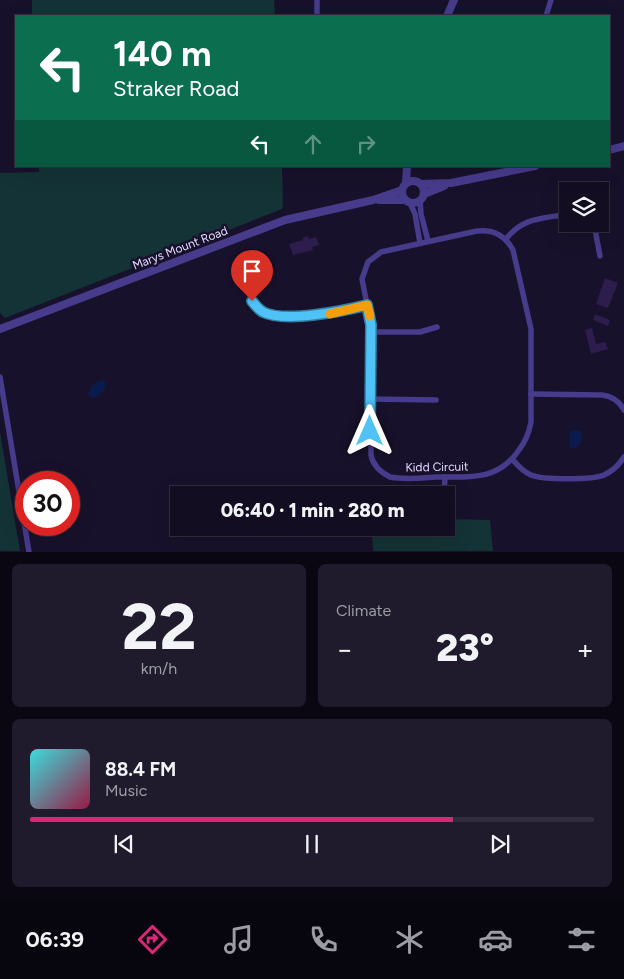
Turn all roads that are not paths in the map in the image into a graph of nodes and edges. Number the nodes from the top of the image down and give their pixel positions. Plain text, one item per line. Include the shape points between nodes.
1 (317, 0) edge
2 (454, 0) edge
3 (551, 0) edge
4 (318, 15) edge
5 (446, 15) edge
6 (546, 15) edge
7 (624, 146) edge
8 (610, 150) edge
9 (408, 167) edge
10 (409, 167) edge
11 (530, 167) edge
12 (418, 182) junction
13 (450, 183) junction
14 (404, 186) junction
15 (422, 197) junction
16 (373, 200) junction
17 (408, 201) junction
18 (559, 216) edge
19 (596, 232) edge
20 (506, 239) junction
21 (428, 242) junction
22 (420, 243) junction
23 (600, 256) dead end
24 (247, 284) dead end
25 (367, 305) junction
26 (437, 327) dead end
27 (0, 329) edge
28 (371, 332) junction
29 (0, 376) edge
30 (531, 394) junction
31 (370, 399) junction
32 (436, 400) dead end
33 (624, 410) edge
34 (624, 457) edge
35 (513, 460) junction
36 (445, 477) junction
37 (444, 486) edge
38 (29, 552) edge

1 - 4 street
2 - 5 street
3 - 6 street
7 - 8 street
9 - 14 street
10 - 12 street
11 - 13 street
12 - 13 street
12 - 14 street, Marys Mount Road
12 - 15 street
13 - 15 street
14 - 16 street, Marys Mount Road
14 - 17 street
15 - 17 street, Marys Mount Road
15 - 21 street via 421,214
16 - 17 street, Marys Mount Road
16 - 27 street, Marys Mount Road via 285,220
17 - 22 street via 415,214
18 - 20 street via 522,224
19 - 23 street
20 - 21 street, Kidd Circuit via 484,230
20 - 30 street, Kidd Circuit via 513,250 531,329
21 - 22 street, Kidd Circuit
22 - 25 street, Kidd Circuit via 381,252 368,262 362,279
24 - 25 street via 256,307 270,314 326,314
25 - 28 street, Kidd Circuit
26 - 28 street via 420,332
28 - 31 street, Kidd Circuit
29 - 38 street
30 - 33 street via 602,394 616,400
30 - 35 street, Kidd Circuit via 529,431
31 - 32 street
31 - 36 street, Kidd Circuit via 371,455 376,467 396,478
34 - 35 street via 609,473 590,478 537,477 525,472
35 - 36 street, Kidd Circuit via 489,474
36 - 37 street

